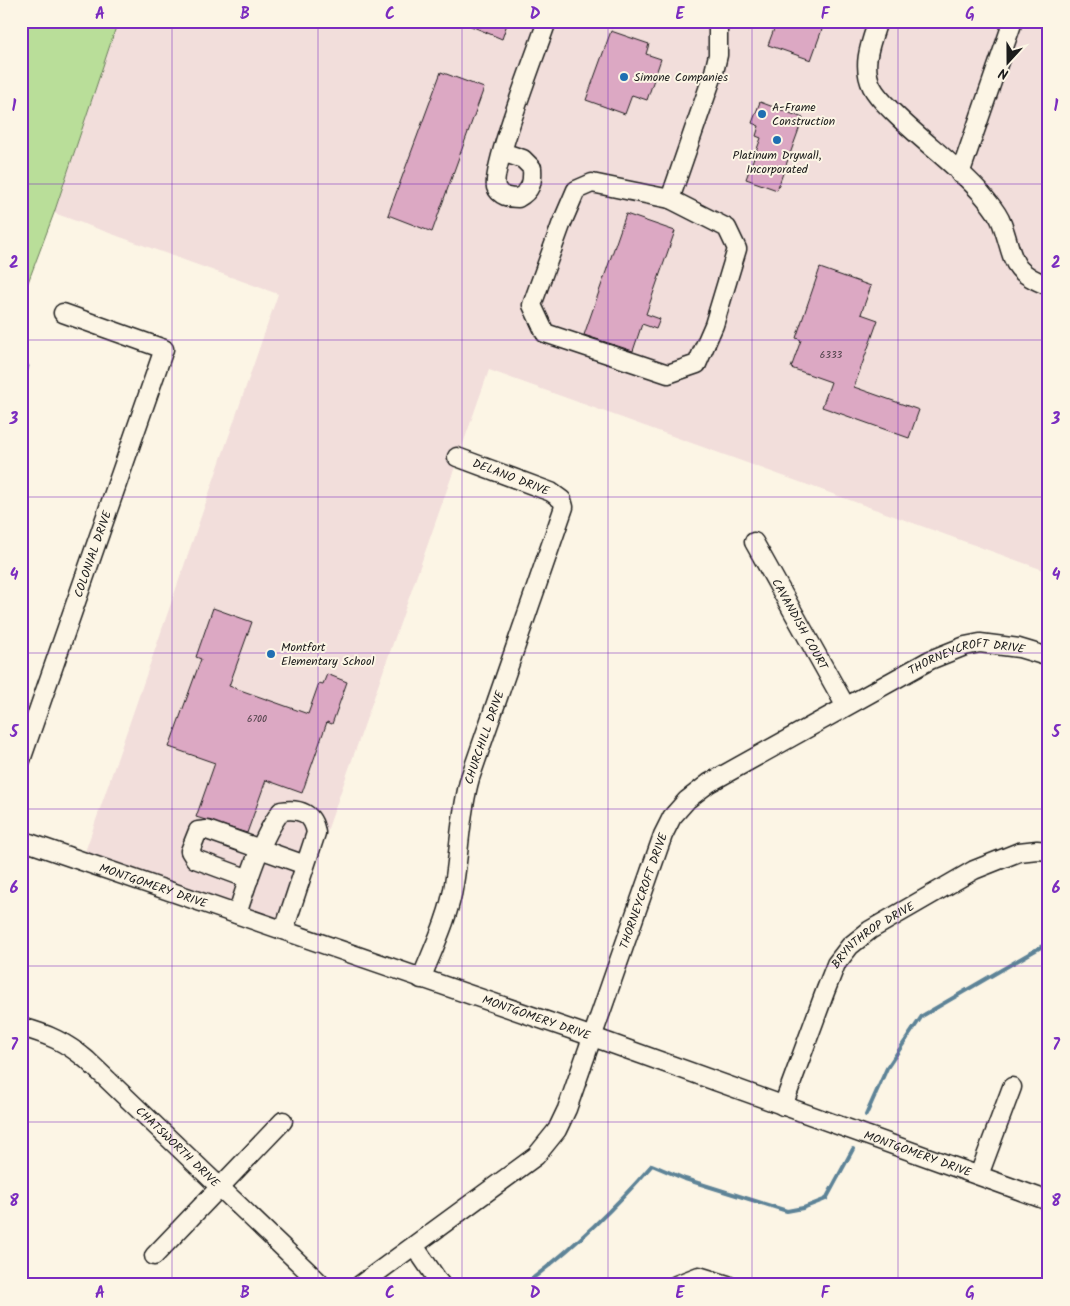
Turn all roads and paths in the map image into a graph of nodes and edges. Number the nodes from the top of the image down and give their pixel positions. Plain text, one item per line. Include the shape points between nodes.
1 (548, 21) edge
2 (718, 21) edge
3 (878, 21) edge
4 (1013, 21) edge
5 (502, 152) dead end
6 (960, 174) junction
7 (670, 199) junction
8 (1049, 286) edge
9 (63, 313) dead end
10 (457, 457) dead end
11 (562, 500) joint
12 (754, 542) dead end
13 (1049, 657) edge
14 (845, 705) junction
15 (21, 760) edge
16 (21, 840) edge
17 (259, 849) junction
18 (1049, 851) edge
19 (305, 865) junction
20 (249, 880) junction
21 (237, 914) junction
22 (284, 930) junction
23 (421, 979) junction
24 (21, 1027) edge
25 (592, 1037) junction
26 (1012, 1088) dead end
27 (783, 1106) junction
28 (283, 1121) dead end
29 (979, 1175) junction
30 (222, 1186) junction
31 (1049, 1201) edge
32 (414, 1247) junction
33 (154, 1256) dead end
34 (322, 1285) edge
35 (360, 1285) edge
36 (441, 1285) edge
37 (676, 1285) edge
38 (728, 1285) edge

1 - 5 street
2 - 7 street via 718,55 714,72
3 - 6 street via 867,63 872,86 910,129
4 - 6 street
6 - 8 street via 998,214 1016,266 1031,279
7 - 7 street via 592,183 576,190 532,305 544,333 668,374 697,364 714,325 737,250 727,228
9 - 15 street, COLONIAL DRIVE via 164,349
10 - 11 street, DELANO DRIVE via 551,492
11 - 23 street, CHURCHILL DRIVE via 563,512 470,778 460,816 450,903
12 - 14 street, CAVANDISH COURT
13 - 14 street, THORNEYCROFT DRIVE via 998,643 965,646 930,660
14 - 25 street, THORNEYCROFT DRIVE via 709,783 672,817 650,868
16 - 21 street, MONTGOMERY DRIVE
17 - 19 street
17 - 19 street via 281,811 293,809 308,814 316,833
17 - 20 street
17 - 20 street via 207,830 198,831 190,851 195,859
18 - 27 street, BRYNTHROP DRIVE via 1019,852 974,870 870,930 850,946 836,964
19 - 22 street
20 - 21 street
21 - 22 street, MONTGOMERY DRIVE
22 - 23 street, MONTGOMERY DRIVE
23 - 25 street, MONTGOMERY DRIVE
24 - 30 street, CHATSWORTH DRIVE via 50,1036 74,1049
25 - 27 street, MONTGOMERY DRIVE
25 - 32 street, THORNEYCROFT DRIVE via 567,1109 548,1144
26 - 29 street
27 - 29 street, MONTGOMERY DRIVE
28 - 30 street
29 - 31 street, MONTGOMERY DRIVE
30 - 33 street
30 - 34 street, CHATSWORTH DRIVE
32 - 35 street, THORNEYCROFT DRIVE
32 - 36 street
37 - 38 street via 699,1276

